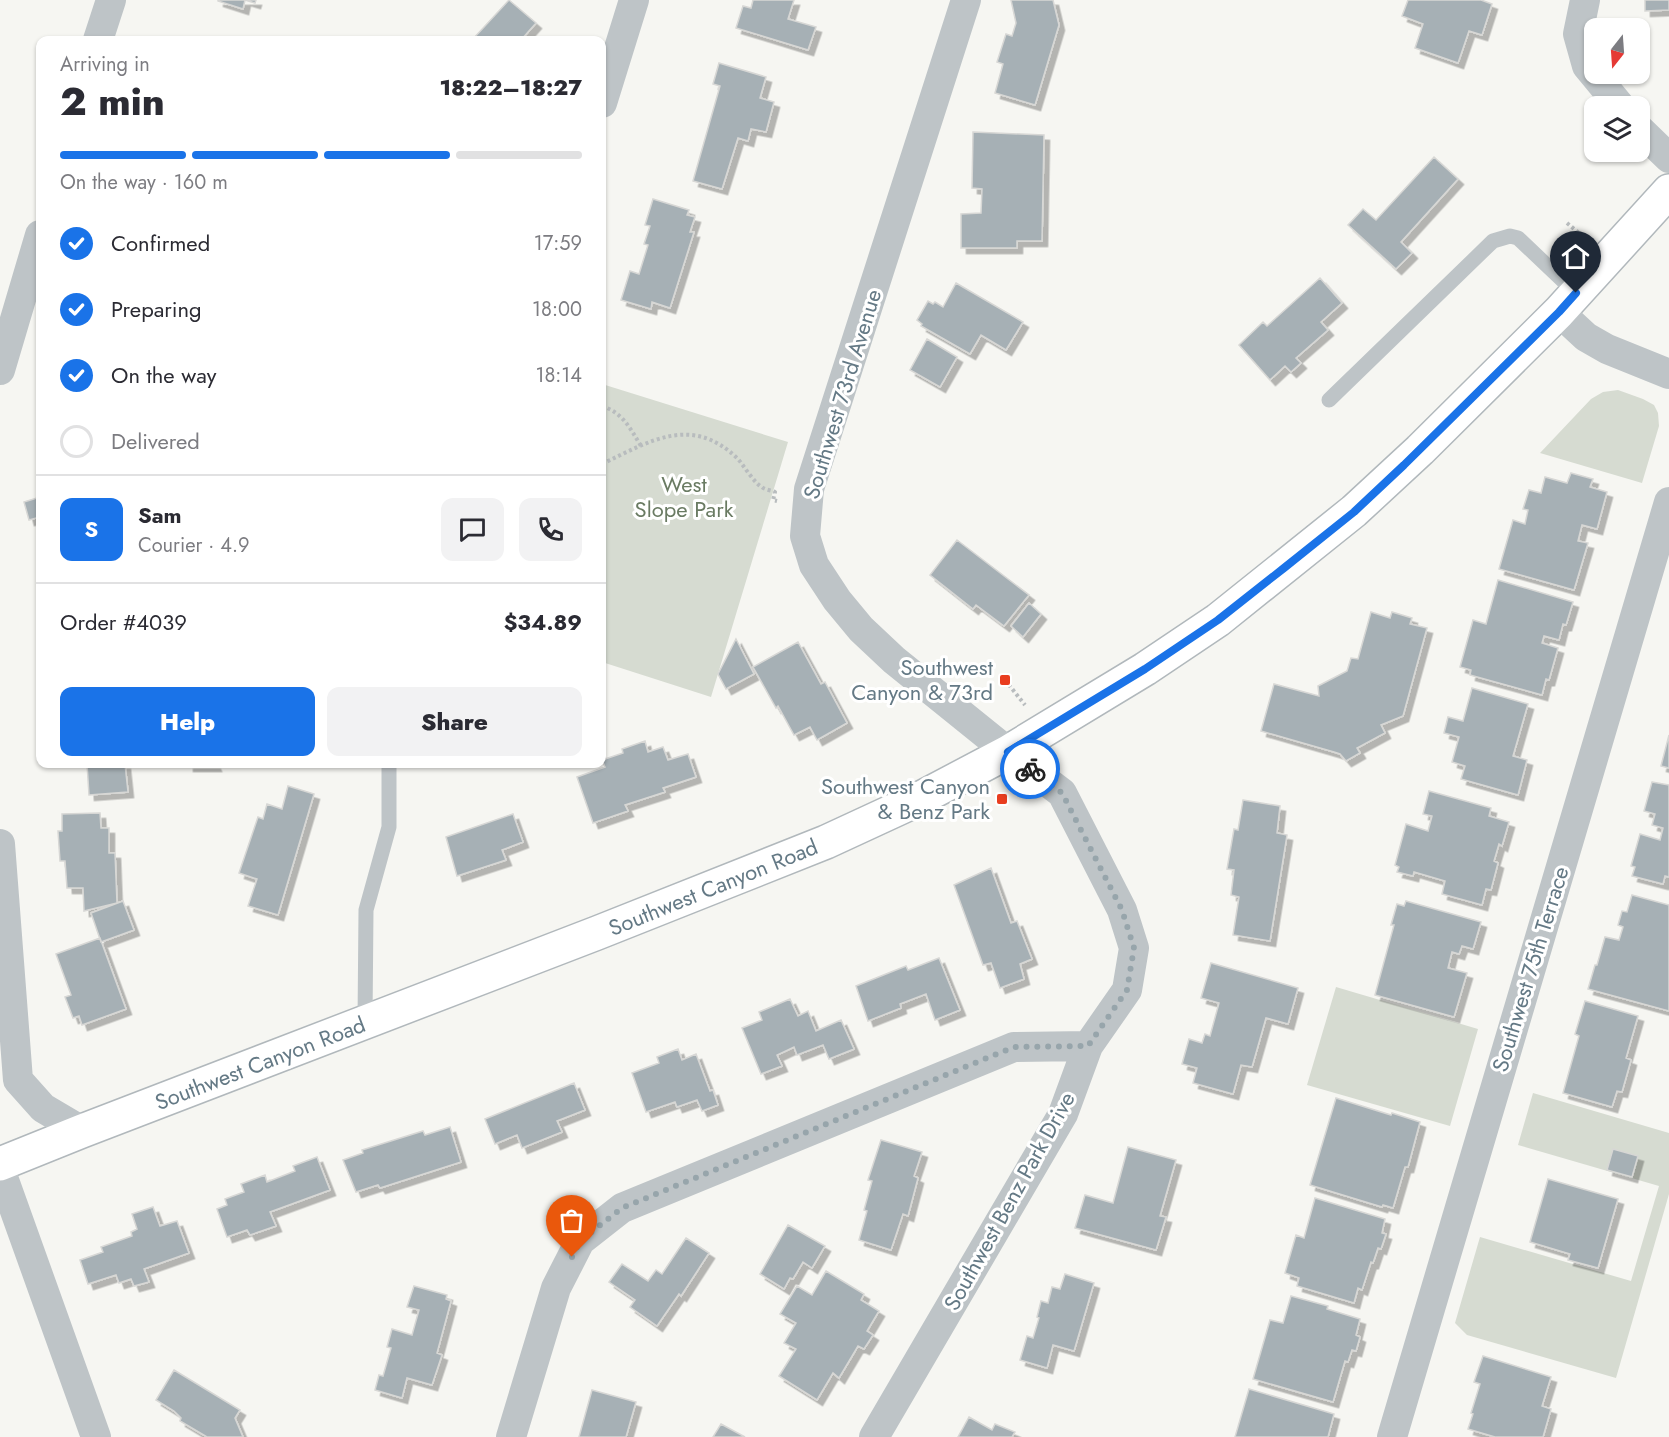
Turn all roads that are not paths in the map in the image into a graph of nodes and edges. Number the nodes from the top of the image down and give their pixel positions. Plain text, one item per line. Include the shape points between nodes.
1 (111, 0) edge
2 (634, 0) edge
3 (966, 0) edge
4 (1585, 0) edge
5 (99, 36) edge
6 (606, 89) edge
7 (1612, 96) edge
8 (1650, 140) edge
9 (1669, 158) edge
10 (1669, 190) edge
11 (36, 248) edge
12 (1568, 303) junction
13 (0, 370) edge
14 (1669, 374) edge
15 (1329, 400) dead end
16 (1669, 502) edge
17 (1008, 752) junction
18 (389, 768) edge
19 (0, 844) edge
20 (365, 1022) junction
21 (1088, 1046) junction
22 (82, 1131) junction
23 (0, 1164) edge
24 (0, 1169) edge
25 (96, 1437) edge
26 (511, 1437) edge
27 (874, 1437) edge
28 (1392, 1437) edge

1 - 5 street
2 - 6 street
3 - 17 street, Southwest 73rd Avenue via 809,489 805,536 814,566 861,629
4 - 7 street via 1578,34 1587,66
8 - 9 street
10 - 12 main road, Southwest Canyon Road
11 - 13 street
12 - 14 street via 1586,337
12 - 15 lane via 1518,238 1493,241
12 - 17 main road, Southwest Canyon Road via 1354,512 1218,620
16 - 28 street, Southwest 75th Terrace
17 - 20 main road, Southwest Canyon Road via 826,842
17 - 21 street, Southwest Benz Park Drive via 1062,793 1122,910 1134,948 1127,990
18 - 20 lane via 389,827 366,910
19 - 22 street via 18,1080 43,1108
20 - 22 main road, Southwest Canyon Road
21 - 26 street via 1014,1047 622,1208 580,1241 556,1288
21 - 27 street, Southwest Benz Park Drive via 1063,1114
22 - 23 main road, Southwest Canyon Road
24 - 25 street

